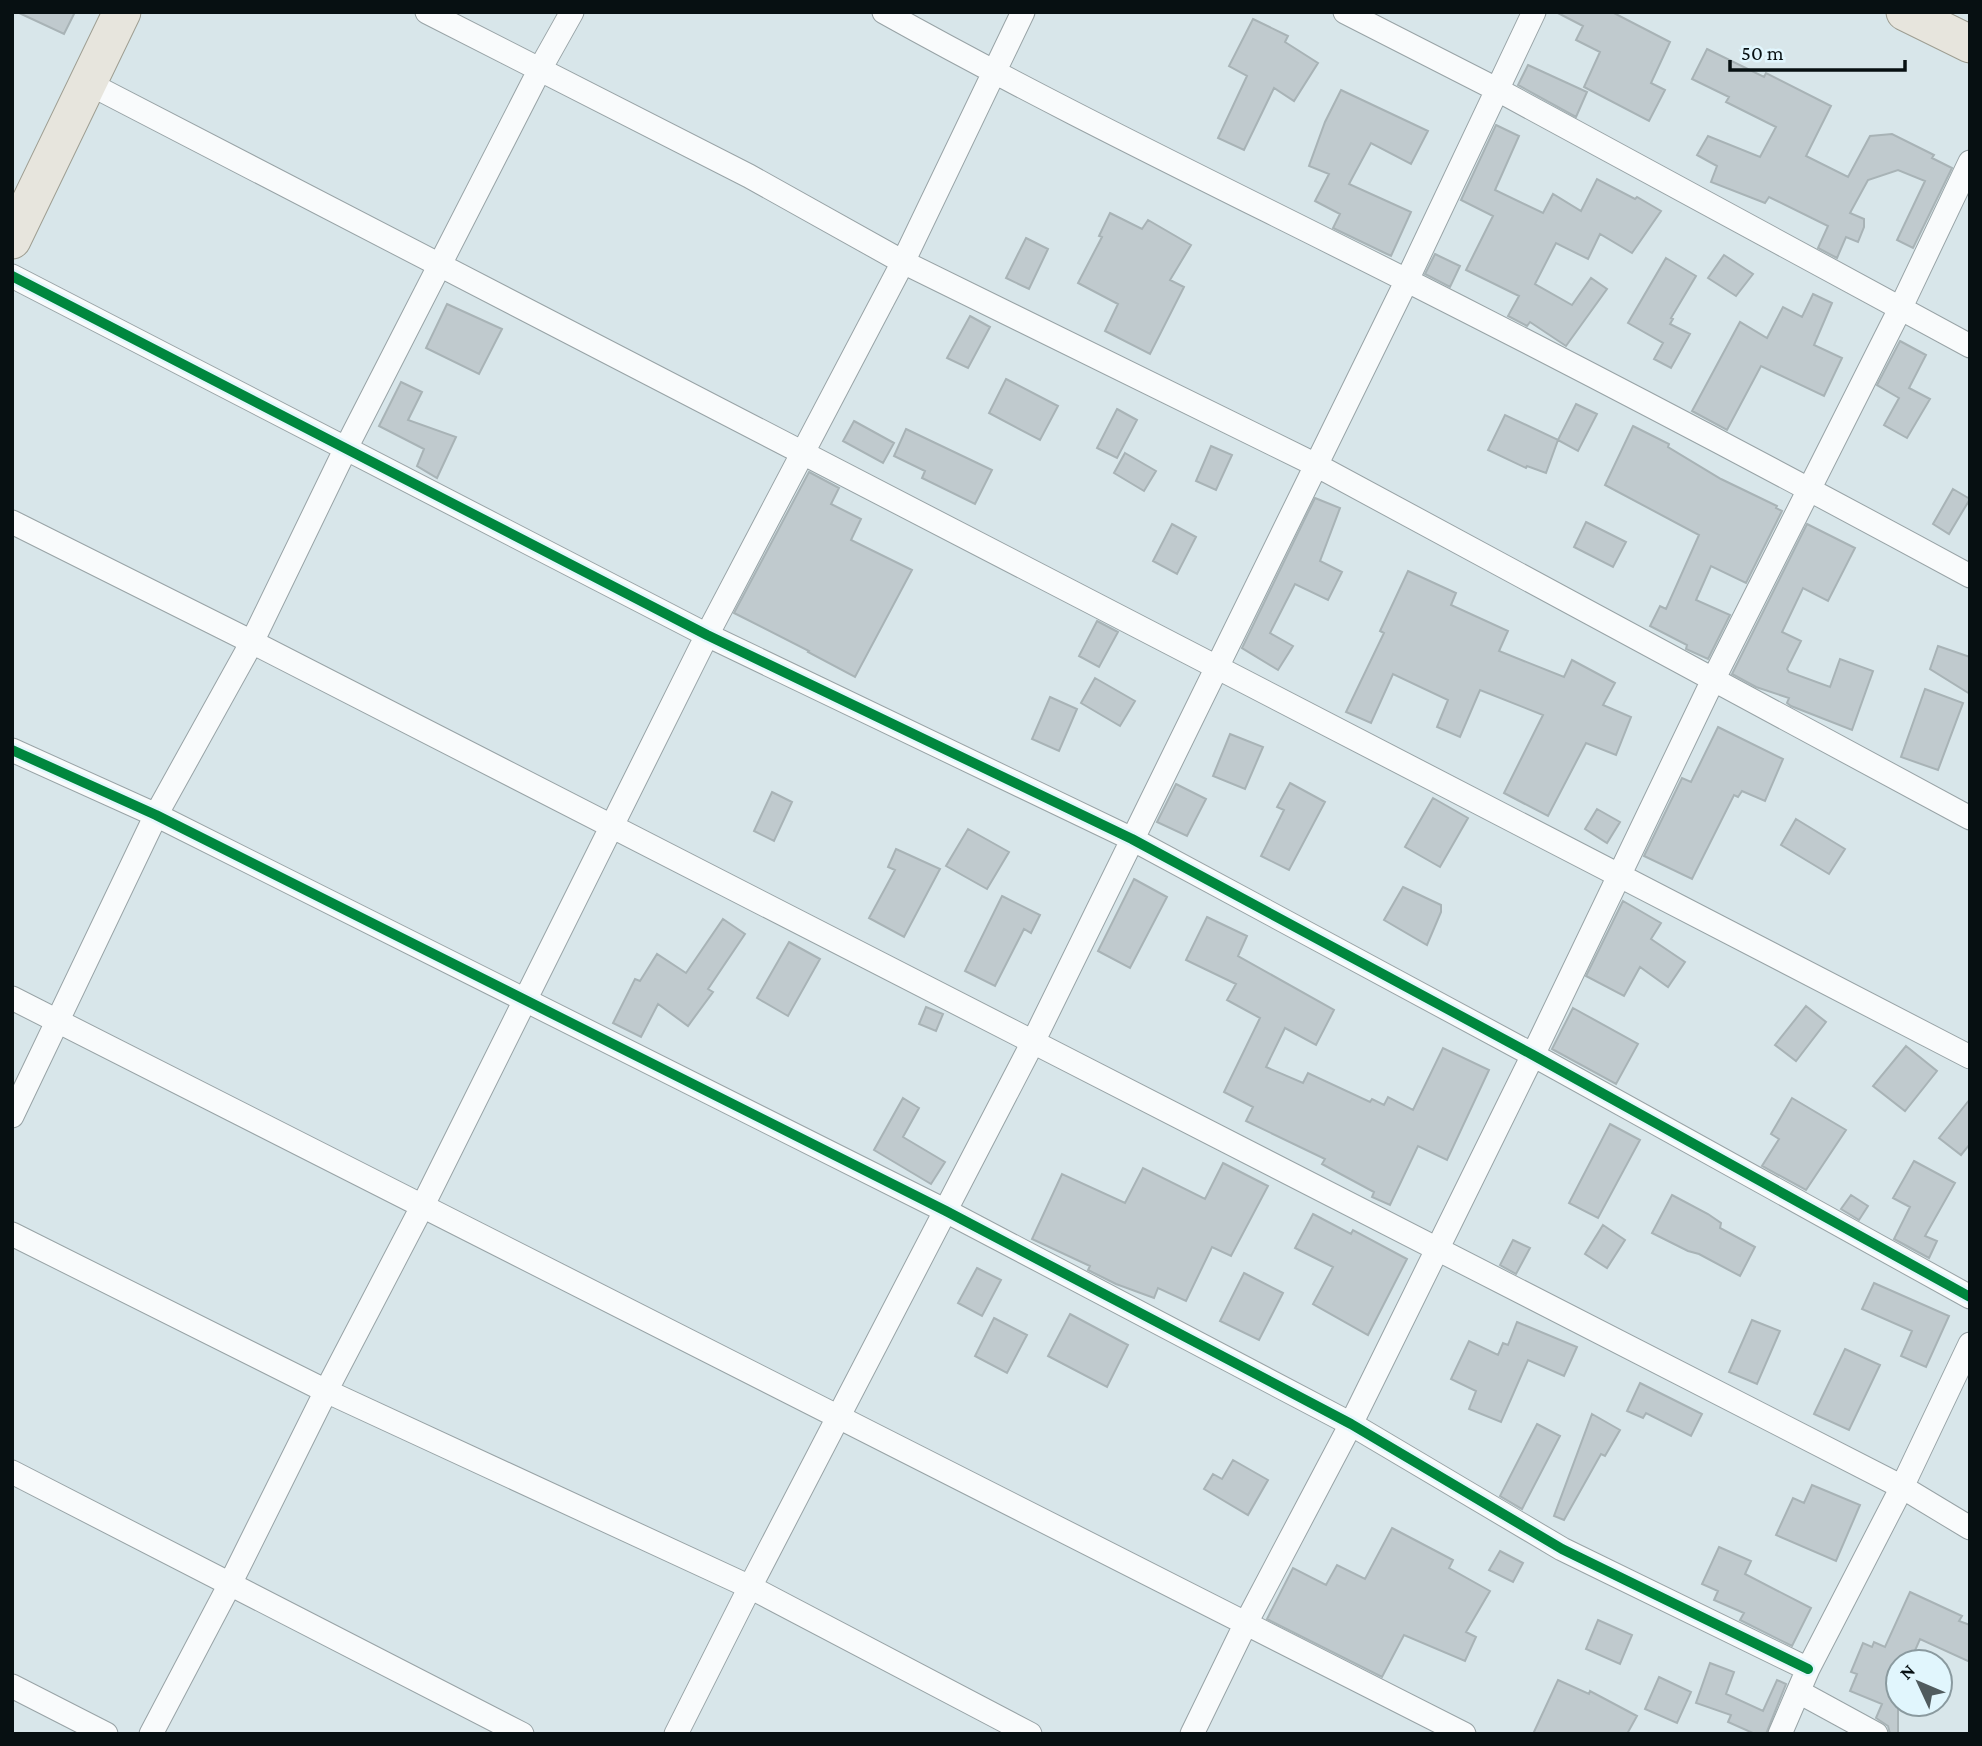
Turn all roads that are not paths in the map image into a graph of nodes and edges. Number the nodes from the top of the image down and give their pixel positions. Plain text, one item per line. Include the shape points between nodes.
1 (122, 12) edge
2 (427, 12) edge
3 (572, 12) edge
4 (884, 12) edge
5 (1023, 12) edge
6 (1345, 12) edge
7 (1534, 12) edge
8 (1905, 12) edge
9 (1970, 44) edge
10 (540, 69) junction
11 (993, 73) junction
12 (88, 83) junction
13 (1498, 90) junction
14 (1970, 162) edge
15 (17, 219) edge
16 (903, 262) junction
17 (440, 266) junction
18 (12, 276) edge
19 (1407, 280) junction
20 (1900, 309) junction
21 (1970, 346) edge
22 (346, 448) junction
23 (803, 453) junction
24 (1316, 465) junction
25 (1810, 489) junction
26 (12, 522) edge
27 (1970, 576) edge
28 (707, 635) junction
29 (252, 642) junction
30 (1218, 668) junction
31 (1713, 680) junction
32 (12, 750) edge
33 (156, 815) junction
34 (1970, 818) edge
35 (611, 826) junction
36 (1132, 839) junction
37 (1619, 876) junction
38 (12, 998) edge
39 (524, 1000) junction
40 (58, 1020) junction
41 (1033, 1042) junction
42 (1533, 1055) junction
43 (1970, 1057) edge
44 (12, 1115) edge
45 (423, 1205) junction
46 (946, 1211) junction
47 (12, 1234) edge
48 (1437, 1249) junction
49 (1970, 1297) edge
50 (1970, 1343) edge
51 (326, 1391) junction
52 (839, 1416) junction
53 (1351, 1424) junction
54 (12, 1472) edge
55 (1902, 1487) junction
56 (1970, 1528) edge
57 (230, 1584) junction
58 (750, 1587) junction
59 (1246, 1623) junction
60 (1808, 1670) junction
61 (12, 1686) edge
62 (1799, 1692) junction
63 (106, 1734) edge
64 (151, 1734) edge
65 (522, 1734) edge
66 (677, 1734) edge
67 (1030, 1734) edge
68 (1192, 1734) edge
69 (1464, 1734) edge
70 (1780, 1734) edge
71 (1876, 1734) edge

1 - 12 main road
2 - 10 street
3 - 10 street
4 - 11 street
5 - 11 street
6 - 13 street
7 - 13 street
8 - 9 main road
10 - 16 street via 749,176
10 - 17 street
11 - 16 street
11 - 19 street
12 - 15 main road
12 - 17 street
13 - 19 street
13 - 20 street
14 - 20 street
16 - 23 street
16 - 24 street
17 - 22 street
17 - 23 street
18 - 22 street
19 - 24 street
19 - 25 street
20 - 21 street
20 - 25 street
22 - 28 street
22 - 29 street
23 - 28 street
23 - 30 street
24 - 30 street
24 - 31 street
25 - 27 street
25 - 31 street
26 - 29 street
28 - 35 street
28 - 36 street
29 - 33 street
29 - 35 street
30 - 36 street
30 - 37 street
31 - 34 street
31 - 37 street
32 - 33 street
33 - 39 street
33 - 40 street
35 - 39 street
35 - 41 street
36 - 41 street
36 - 42 street
37 - 42 street
37 - 43 street
38 - 40 street
39 - 45 street
39 - 46 street
40 - 44 street
40 - 45 street
41 - 46 street
41 - 48 street
42 - 48 street
42 - 49 street
45 - 51 street
45 - 52 street
46 - 52 street
46 - 53 street
47 - 51 street
48 - 53 street
48 - 55 street
50 - 55 street
51 - 57 street
51 - 58 street
52 - 58 street
52 - 59 street
53 - 59 street
53 - 60 street via 1562,1549
54 - 57 street
55 - 56 street
55 - 60 street
57 - 64 street
57 - 65 street
58 - 66 street
58 - 67 street
59 - 68 street
59 - 69 street
60 - 62 street
61 - 63 street
62 - 70 street
62 - 71 street

